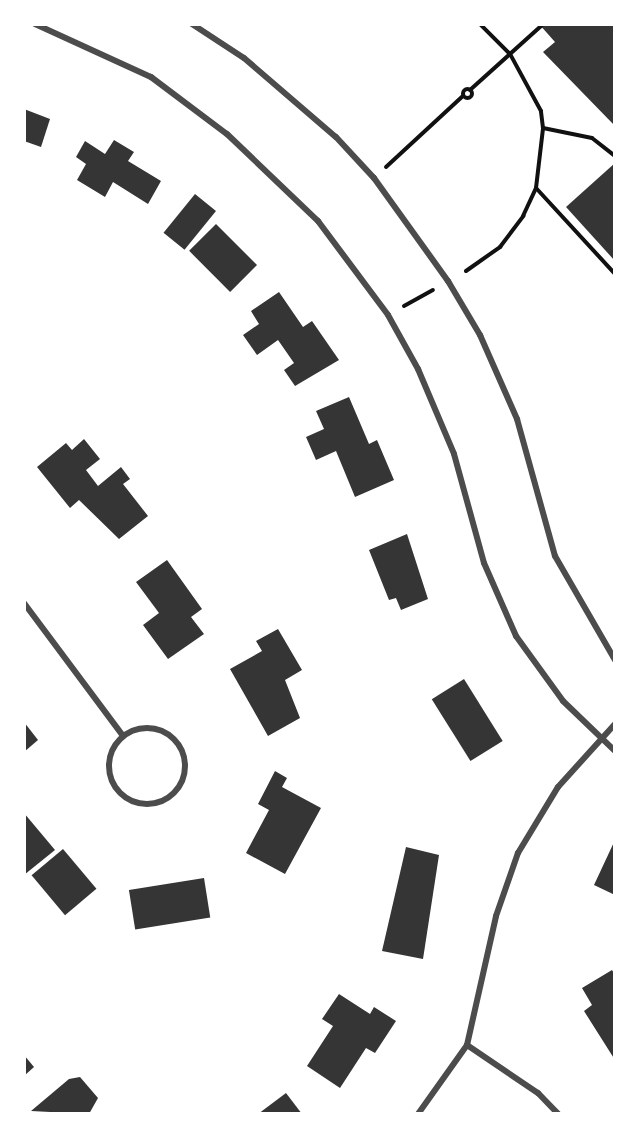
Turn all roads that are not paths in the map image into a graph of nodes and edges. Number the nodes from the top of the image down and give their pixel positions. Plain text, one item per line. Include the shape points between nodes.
1 (35, 24) edge
2 (192, 24) edge
3 (24, 603) edge
4 (615, 660) edge
5 (615, 724) edge
6 (123, 736) junction
7 (598, 739) junction
8 (615, 752) edge
9 (467, 1045) junction
10 (418, 1114) edge
11 (558, 1114) edge

1 - 7 street via 151,76 227,134 318,221 360,273 422,379 454,454 484,563 516,636 538,670
2 - 4 street via 295,99 374,178 480,335 517,419 555,556
3 - 6 street
5 - 7 street
6 - 6 street via 155,728 177,741 185,777 170,797 135,802 115,787 108,762
7 - 8 street
7 - 9 street via 558,788 518,853 496,916
9 - 10 street
9 - 11 street via 538,1093

